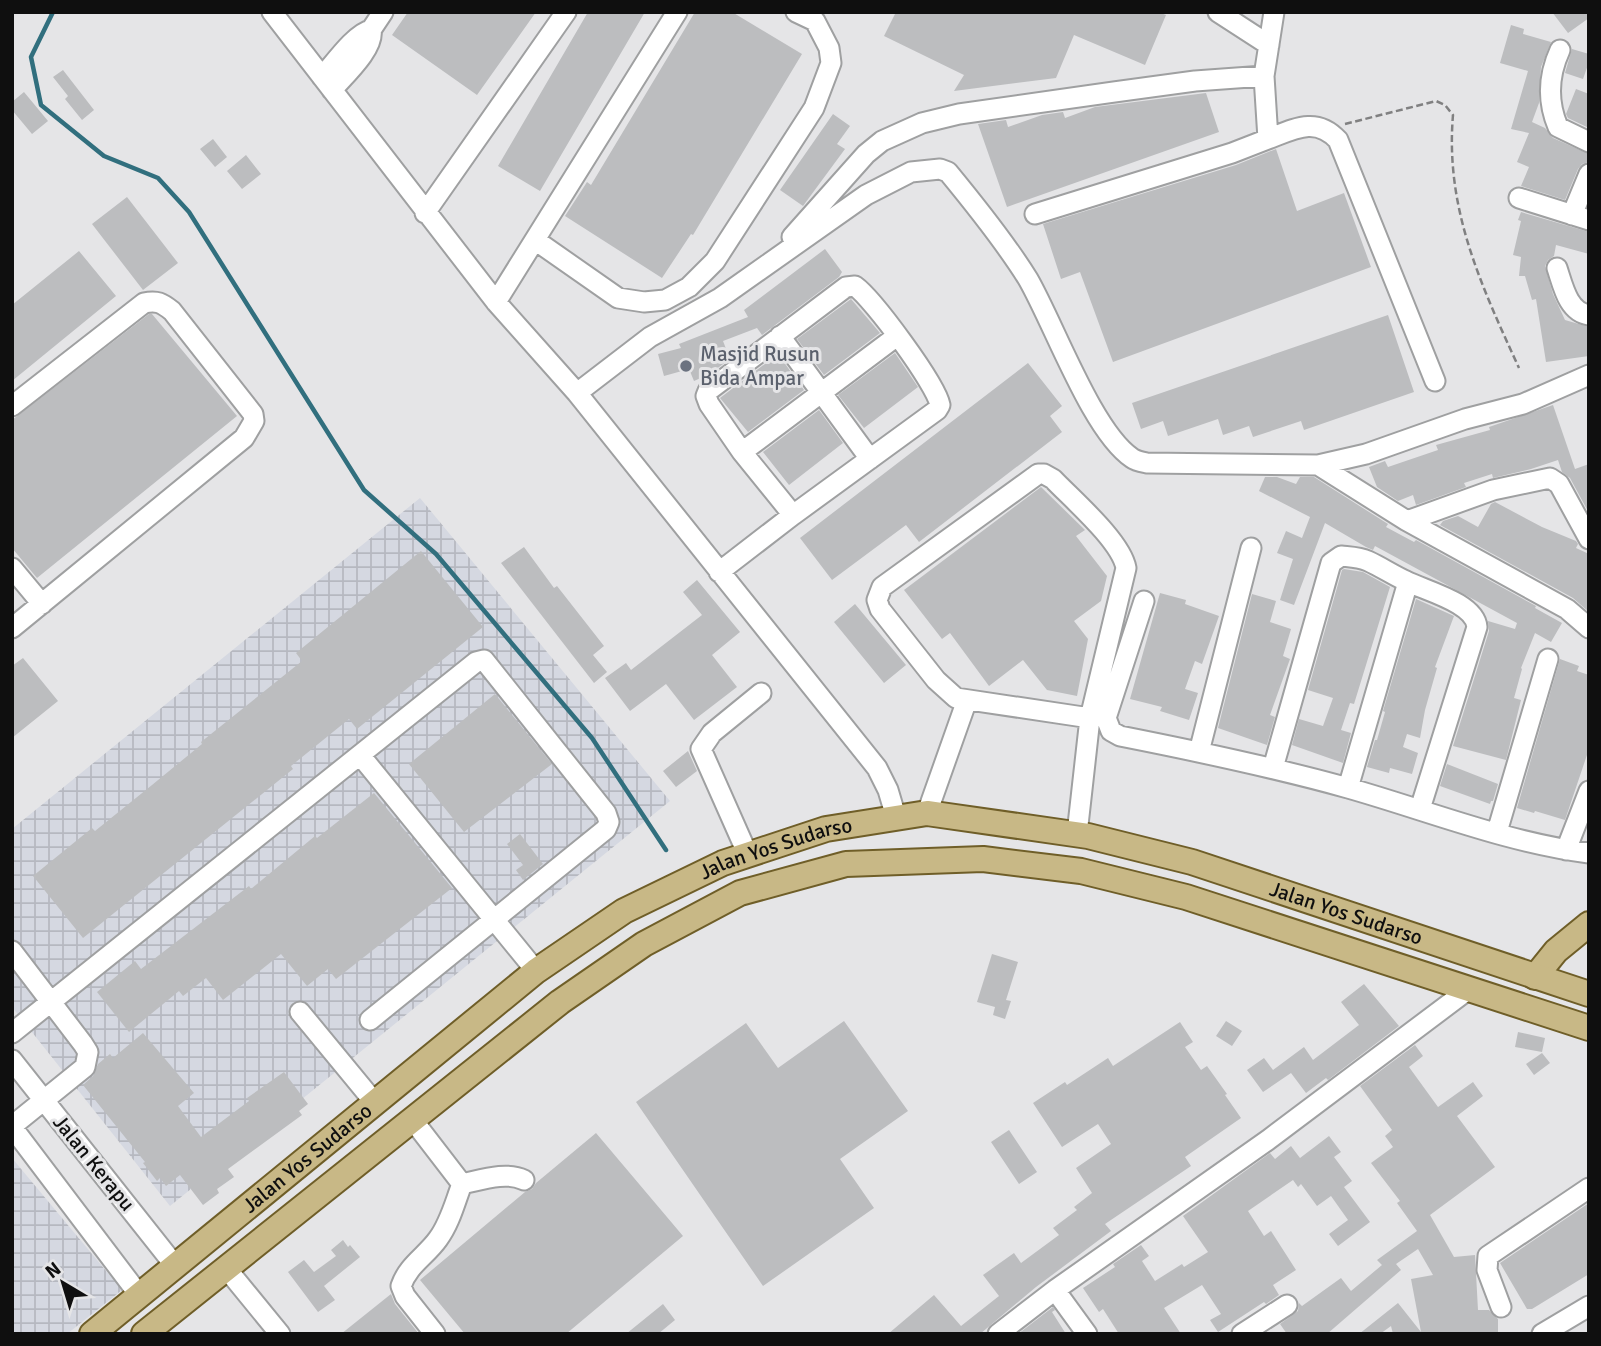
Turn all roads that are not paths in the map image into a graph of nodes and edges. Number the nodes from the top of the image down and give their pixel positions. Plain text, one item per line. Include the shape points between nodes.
1 (272, 12) edge
2 (383, 12) edge
3 (566, 12) edge
4 (677, 12) edge
5 (796, 12) edge
6 (1218, 12) edge
7 (1274, 12) edge
8 (1269, 44) junction
9 (1560, 50) dead end
10 (1264, 76) junction
11 (327, 84) junction
12 (1268, 139) junction
13 (1589, 142) edge
14 (1589, 174) edge
15 (1519, 198) dead end
16 (425, 213) junction
17 (1035, 214) dead end
18 (1581, 218) edge
19 (535, 240) junction
20 (764, 268) junction
21 (1557, 268) dead end
22 (496, 302) junction
23 (1589, 315) edge
24 (897, 335) junction
25 (780, 336) junction
26 (1589, 375) edge
27 (1435, 381) dead end
28 (577, 393) junction
29 (821, 393) junction
30 (12, 406) edge
31 (742, 452) junction
32 (870, 459) junction
33 (1318, 465) junction
34 (793, 515) junction
35 (1407, 521) junction
36 (1589, 539) edge
37 (1251, 548) dead end
38 (12, 568) edge
39 (719, 572) junction
40 (1408, 582) junction
41 (1144, 601) dead end
42 (42, 604) junction
43 (12, 628) edge
44 (1589, 628) edge
45 (1548, 659) dead end
46 (761, 693) dead end
47 (967, 700) junction
48 (1090, 718) junction
49 (1199, 752) junction
50 (360, 755) junction
51 (1273, 768) junction
52 (1348, 788) junction
53 (1589, 791) edge
54 (1420, 809) junction
55 (927, 813) junction
56 (896, 817) junction
57 (1497, 832) junction
58 (1077, 834) junction
59 (1566, 850) junction
60 (1589, 853) edge
61 (748, 855) junction
62 (761, 887) junction
63 (495, 919) junction
64 (1589, 924) edge
65 (12, 951) edge
66 (536, 971) junction
67 (1535, 977) junction
68 (1469, 989) junction
69 (1589, 994) edge
70 (52, 1000) junction
71 (560, 1002) junction
72 (300, 1012) dead end
73 (370, 1020) dead end
74 (1589, 1028) edge
75 (12, 1033) edge
76 (12, 1060) edge
77 (44, 1101) junction
78 (375, 1103) junction
79 (412, 1119) junction
80 (12, 1126) edge
81 (524, 1180) dead end
82 (462, 1184) junction
83 (1589, 1188) edge
84 (176, 1266) junction
85 (226, 1268) junction
86 (1055, 1290) junction
87 (140, 1296) junction
88 (1287, 1305) dead end
89 (1589, 1306) edge
90 (1501, 1307) dead end
91 (92, 1334) edge
92 (144, 1334) edge
93 (280, 1334) edge
94 (435, 1334) edge
95 (998, 1334) edge
96 (1087, 1334) edge
97 (1242, 1334) edge
98 (1542, 1334) edge

1 - 11 street
2 - 11 street via 370,30 367,48
3 - 16 street
4 - 19 street
5 - 19 street via 815,21 829,48 831,63 814,108 715,261 688,287 665,300 618,298
6 - 8 street
7 - 8 street
8 - 10 street
9 - 13 street via 1550,86 1553,115 1558,127
10 - 12 street
10 - 20 street via 1114,92 922,123 882,141 866,154
11 - 16 street
12 - 17 street
12 - 27 street via 1313,125 1328,129 1338,140
14 - 18 street
15 - 18 street
16 - 22 street
19 - 22 street
20 - 28 street via 650,337
20 - 33 street via 866,195 911,172 940,169 948,172 1029,281 1094,411 1133,459 1147,463
21 - 23 street via 1571,304 1577,312
22 - 28 street
24 - 25 street via 858,287 851,285
24 - 29 street
24 - 32 street via 940,405
25 - 29 street
25 - 31 street via 706,396
26 - 33 street via 1522,404
28 - 39 street
29 - 31 street
29 - 32 street
30 - 42 street via 144,303 153,301 172,311 253,414 244,438
31 - 34 street
32 - 34 street
33 - 35 street
34 - 39 street
35 - 36 street via 1493,490 1550,478 1559,484
35 - 44 street via 1567,609
37 - 49 street
38 - 42 street
39 - 56 street via 877,768
40 - 51 street via 1366,560 1340,556 1331,563
40 - 52 street
40 - 54 street via 1455,603 1475,617 1477,627
41 - 49 street via 1106,718 1108,726 1120,736
42 - 43 street
45 - 57 street
46 - 61 street via 712,733 701,749
47 - 48 street
47 - 48 street via 949,694 936,680 880,609 878,594 1038,474 1044,474 1116,545 1125,562
47 - 55 street
48 - 58 street
49 - 51 street
50 - 63 street
50 - 63 street via 476,662 488,663 607,813 609,822
50 - 70 street
51 - 52 street
52 - 54 street
53 - 59 street
54 - 57 street
55 - 56 main road, Jalan Yos Sudarso
55 - 58 main road, Jalan Yos Sudarso
56 - 61 main road, Jalan Yos Sudarso via 826,829
57 - 59 street
58 - 67 main road, Jalan Yos Sudarso via 1192,862
59 - 60 street
61 - 62 main road
61 - 66 main road, Jalan Yos Sudarso via 624,911
62 - 68 main road, Jalan Yos Sudarso via 846,864 983,859 1081,871 1186,897
62 - 71 main road, Jalan Yos Sudarso via 740,893 644,944
63 - 66 street
63 - 73 street
64 - 67 main road via 1556,951
65 - 70 street
66 - 71 main road
66 - 78 main road, Jalan Yos Sudarso
67 - 69 main road, Jalan Yos Sudarso
68 - 74 main road, Jalan Yos Sudarso
68 - 86 street via 1268,1140
70 - 75 street
70 - 77 street via 88,1056 85,1067
71 - 79 main road, Jalan Yos Sudarso
72 - 78 street
76 - 77 street, Jalan Kerapu
77 - 80 street
77 - 84 street, Jalan Kerapu
78 - 84 main road, Jalan Yos Sudarso
79 - 82 street
79 - 85 main road, Jalan Yos Sudarso
80 - 87 street, Jalan Kerapu
81 - 82 street via 501,1176
82 - 94 street via 443,1232 406,1273 401,1286
83 - 90 street via 1488,1256 1487,1270
84 - 87 main road, Jalan Yos Sudarso
85 - 92 main road, Jalan Yos Sudarso
85 - 93 street
86 - 95 street
86 - 96 street
87 - 91 main road, Jalan Yos Sudarso
88 - 97 street
89 - 98 street

